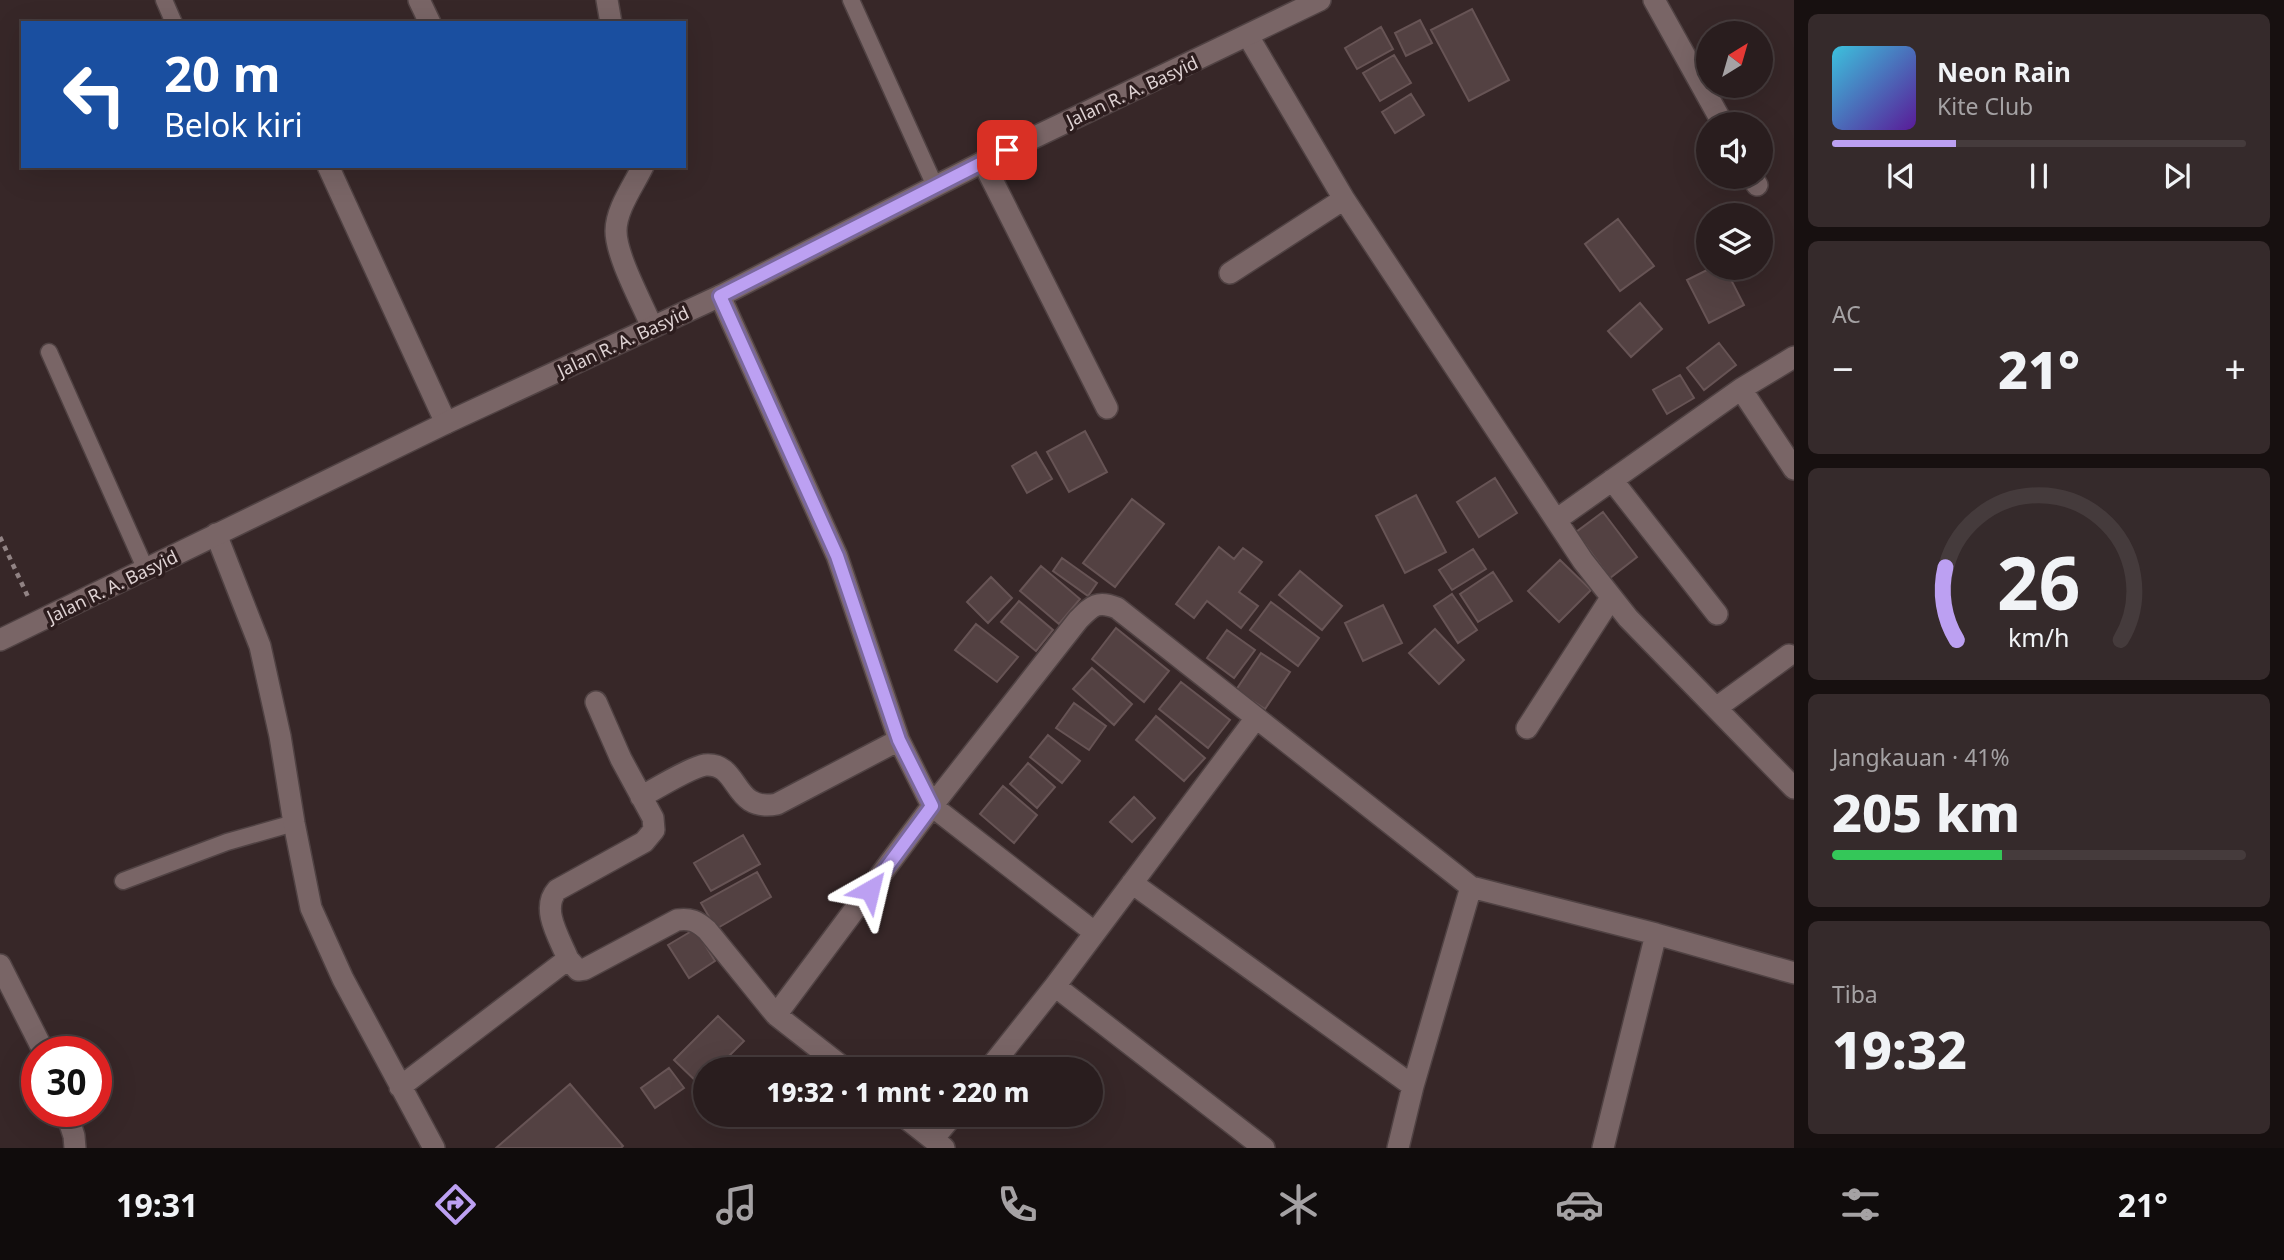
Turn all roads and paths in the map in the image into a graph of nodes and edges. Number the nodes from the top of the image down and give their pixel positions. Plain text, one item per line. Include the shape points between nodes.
1 (164, 0) edge
2 (419, 0) edge
3 (607, 0) edge
4 (851, 0) edge
5 (1320, 0) edge
6 (1654, 0) edge
7 (173, 21) edge
8 (429, 21) edge
9 (611, 21) edge
10 (1248, 36) junction
11 (1716, 112) edge
12 (982, 162) junction
13 (329, 168) edge
14 (642, 168) edge
15 (935, 186) junction
16 (1344, 198) junction
17 (1230, 273) dead end
18 (720, 296) junction
19 (652, 327) junction
20 (48, 352) dead end
21 (1794, 356) edge
22 (1741, 389) junction
23 (1107, 408) dead end
24 (446, 423) junction
25 (1794, 470) edge
26 (1612, 480) junction
27 (1556, 520) junction
28 (216, 534) junction
29 (0, 537) edge
30 (145, 570) junction
31 (1611, 598) junction
32 (1717, 614) dead end
33 (39, 621) junction
34 (0, 640) edge
35 (1788, 655) dead end
36 (596, 702) dead end
37 (1716, 708) junction
38 (1256, 718) junction
39 (1527, 727) dead end
40 (899, 740) junction
41 (1794, 788) edge
42 (640, 797) junction
43 (932, 806) junction
44 (294, 823) junction
45 (123, 881) dead end
46 (1132, 883) junction
47 (1471, 887) junction
48 (1094, 932) junction
49 (1656, 934) junction
50 (568, 960) junction
51 (0, 965) edge
52 (1794, 973) edge
53 (1055, 986) junction
54 (776, 1015) junction
55 (38, 1036) edge
56 (830, 1057) edge
57 (999, 1057) edge
58 (1413, 1086) junction
59 (400, 1087) junction
60 (72, 1127) edge
61 (917, 1127) edge
62 (947, 1127) edge
63 (939, 1144) edge
64 (75, 1148) edge
65 (434, 1148) edge
66 (1264, 1148) edge
67 (1398, 1148) edge
68 (1603, 1148) edge

1 - 7 lane
2 - 8 street
3 - 9 street
4 - 15 lane
5 - 10 street, Jalan R. A. Basyid
6 - 11 street
10 - 12 street, Jalan R. A. Basyid
10 - 16 street
12 - 15 street, Jalan R. A. Basyid
12 - 23 street
13 - 24 street
14 - 19 street via 616,230 619,249
15 - 18 street, Jalan R. A. Basyid
16 - 17 street
16 - 27 street
18 - 19 street, Jalan R. A. Basyid
18 - 40 street via 837,556
19 - 24 street, Jalan R. A. Basyid
20 - 30 lane
21 - 22 street
22 - 25 street
22 - 26 street
24 - 28 street, Jalan R. A. Basyid
26 - 27 street
26 - 32 street
27 - 31 street
28 - 30 street, Jalan R. A. Basyid
28 - 44 street via 260,646
29 - 33 path
30 - 33 street, Jalan R. A. Basyid
31 - 37 street
31 - 39 street
33 - 34 street, Jalan R. A. Basyid
35 - 37 street
36 - 42 street
37 - 41 street
38 - 43 street via 1117,608 1106,603 1092,606
38 - 46 street
38 - 47 street
40 - 42 street via 777,804 754,804 714,765 701,765
40 - 43 street
42 - 50 street via 653,818 654,830 645,842 557,890 549,902
43 - 48 street
43 - 54 street
44 - 45 lane via 227,842
44 - 59 street via 311,908
46 - 48 street
46 - 58 street
47 - 49 street
47 - 58 street
48 - 53 street
49 - 52 street
49 - 68 street
50 - 54 street via 578,970 585,969 677,919 688,918 707,930
50 - 59 street
51 - 55 street
53 - 57 street
53 - 66 street
54 - 56 street
58 - 67 street
59 - 65 street
60 - 64 street
61 - 63 street
62 - 63 street

